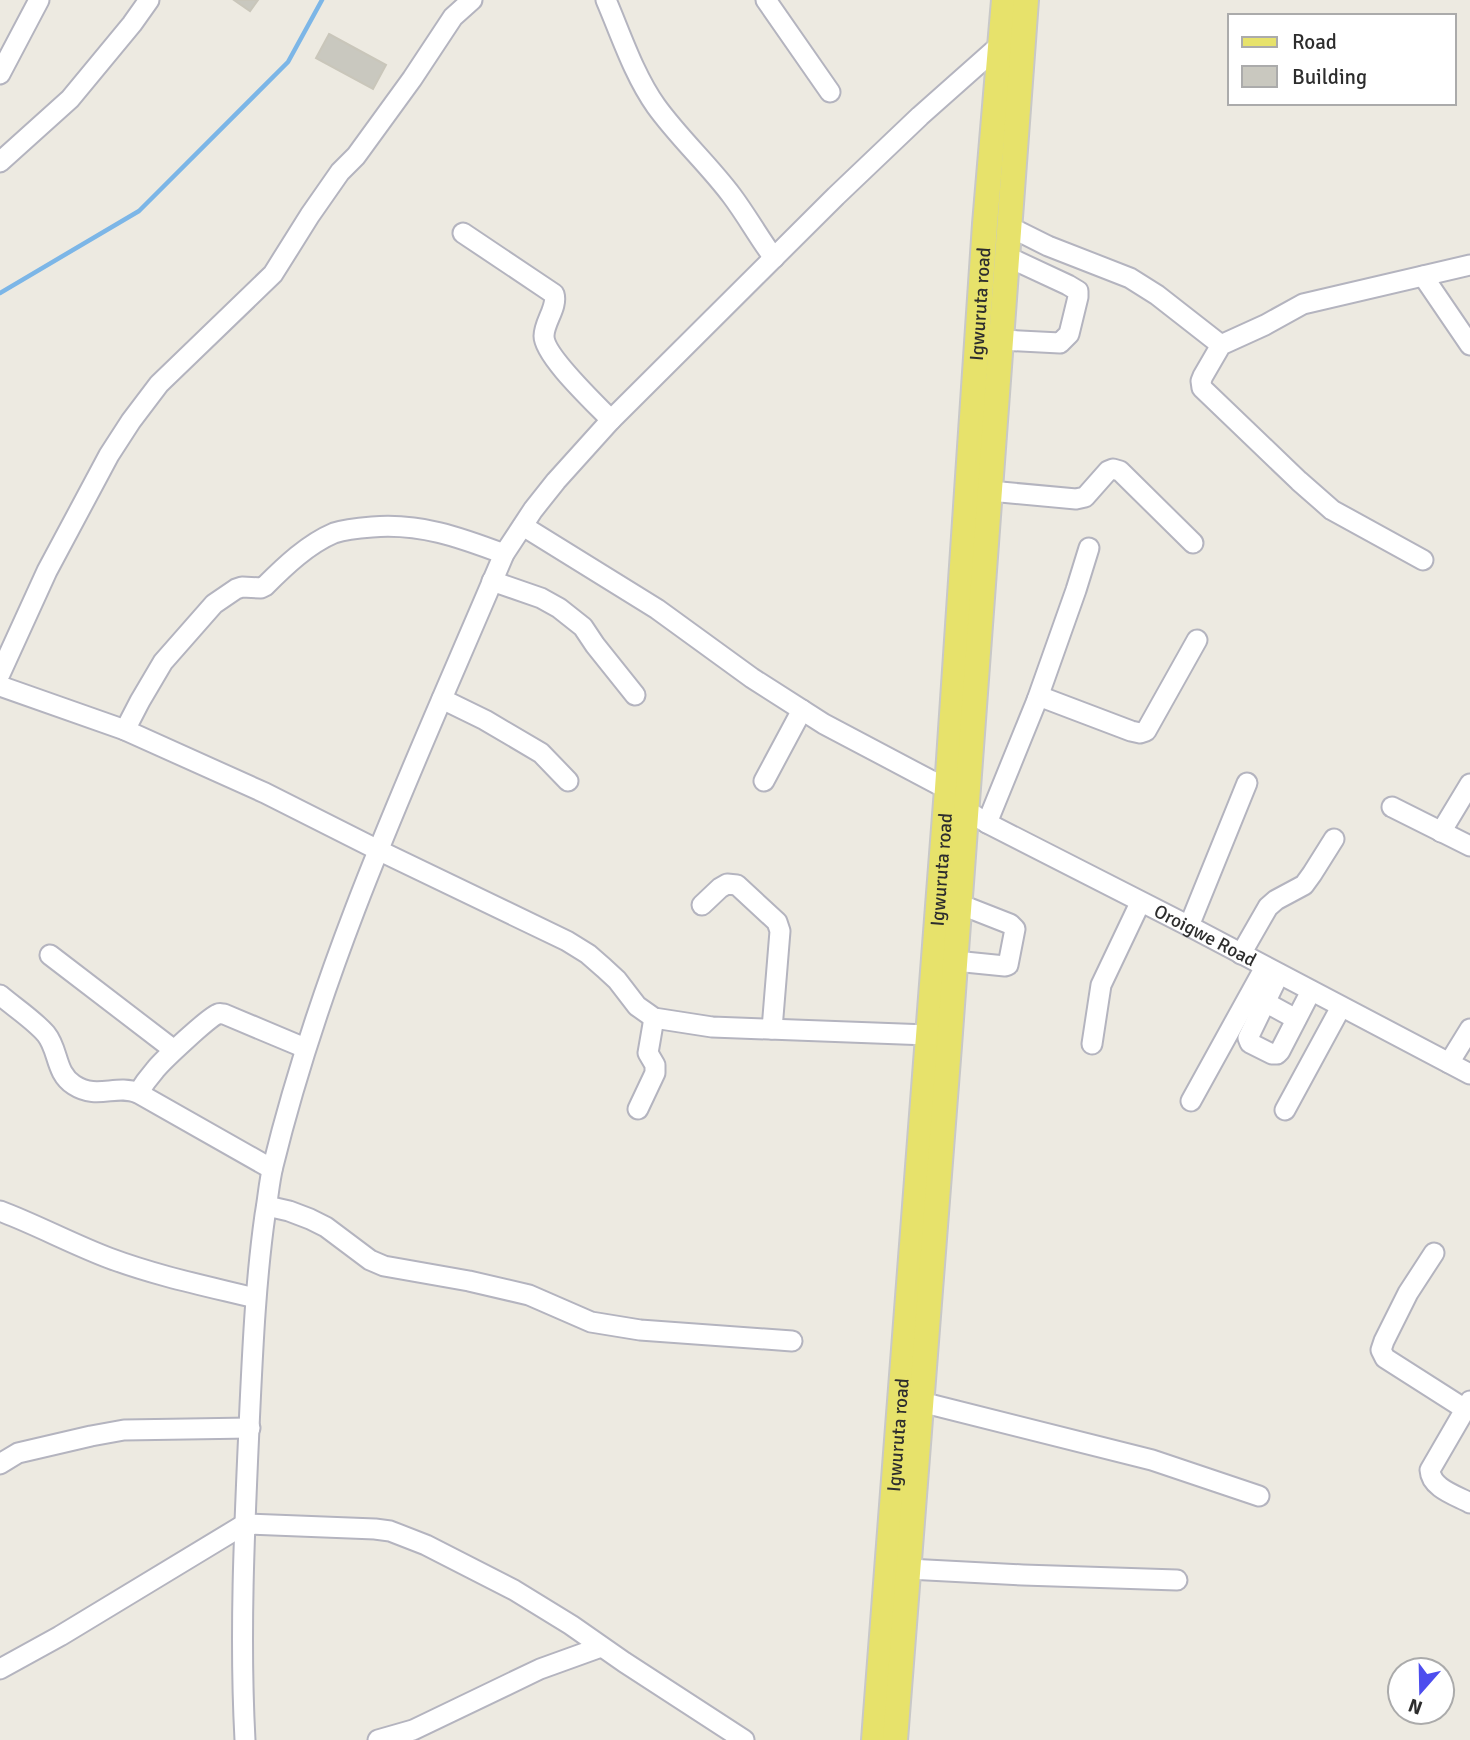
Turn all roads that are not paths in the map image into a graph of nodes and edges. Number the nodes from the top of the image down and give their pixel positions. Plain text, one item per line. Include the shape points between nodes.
1 (39, 0) edge
2 (149, 0) edge
3 (472, 0) edge
4 (606, 0) edge
5 (765, 0) edge
6 (1004, 0) edge
7 (1026, 0) edge
8 (1000, 45) junction
9 (0, 74) edge
10 (830, 92) dead end
11 (0, 162) edge
12 (1010, 227) junction
13 (463, 233) dead end
14 (1007, 257) junction
15 (774, 258) junction
16 (1470, 265) edge
17 (1423, 276) junction
18 (1001, 340) junction
19 (1220, 345) junction
20 (1470, 345) edge
21 (611, 420) junction
22 (990, 491) junction
23 (523, 526) junction
24 (1193, 543) dead end
25 (1089, 548) dead end
26 (504, 554) junction
27 (1423, 560) dead end
28 (492, 581) junction
29 (1197, 640) dead end
30 (0, 674) edge
31 (0, 686) edge
32 (635, 695) dead end
33 (442, 699) junction
34 (1037, 700) junction
35 (802, 710) junction
36 (125, 730) junction
37 (568, 781) dead end
38 (764, 781) dead end
39 (1247, 782) dead end
40 (1470, 784) edge
41 (947, 789) junction
42 (1392, 807) dead end
43 (966, 810) junction
44 (987, 823) junction
45 (1441, 832) junction
46 (1334, 839) dead end
47 (1470, 846) edge
48 (378, 850) junction
49 (1140, 903) junction
50 (959, 904) junction
51 (702, 905) dead end
52 (1189, 926) junction
53 (1241, 954) junction
54 (50, 955) dead end
55 (955, 961) junction
56 (1272, 971) junction
57 (1311, 991) junction
58 (0, 995) edge
59 (1265, 1002) junction
60 (1341, 1007) junction
61 (654, 1018) junction
62 (1296, 1018) junction
63 (772, 1029) junction
64 (1470, 1029) edge
65 (928, 1035) junction
66 (1092, 1044) dead end
67 (305, 1048) junction
68 (174, 1050) junction
69 (1449, 1063) junction
70 (1470, 1074) edge
71 (138, 1093) junction
72 (1191, 1101) dead end
73 (638, 1109) dead end
74 (1285, 1110) dead end
75 (272, 1169) junction
76 (267, 1206) junction
77 (0, 1211) edge
78 (1434, 1253) dead end
79 (256, 1298) junction
80 (793, 1341) dead end
81 (921, 1402) junction
82 (1468, 1405) edge
83 (250, 1428) junction
84 (0, 1464) edge
85 (1259, 1496) dead end
86 (1470, 1503) edge
87 (245, 1524) junction
88 (908, 1569) junction
89 (1177, 1580) dead end
90 (601, 1647) junction
91 (0, 1669) edge
92 (413, 1735) edge
93 (245, 1740) edge
94 (378, 1740) edge
95 (744, 1740) edge
96 (874, 1740) edge
97 (895, 1740) edge

1 - 9 street
2 - 11 street via 70,99
3 - 30 street via 453,17 356,156 340,172 273,274 159,384 131,421 47,571
4 - 15 street via 656,105 731,195
5 - 10 street
6 - 8 main road, Igwuruta road
7 - 12 main road, Igwuruta road
8 - 15 street
8 - 41 main road, Igwuruta road
12 - 14 main road, Igwuruta road
12 - 19 street via 1129,278
13 - 21 street via 554,294 544,337 549,349
14 - 18 main road, Igwuruta road
14 - 18 street via 1078,291 1069,334 1060,343
15 - 21 street
16 - 17 street
17 - 19 street via 1303,304
17 - 20 street
18 - 22 main road, Igwuruta road
19 - 27 street via 1203,376 1202,388 1332,509
21 - 23 street
22 - 24 street via 1076,499 1085,497 1113,469
22 - 43 main road, Igwuruta road
23 - 26 street
23 - 35 street via 657,608
25 - 34 street
26 - 28 street
26 - 36 street via 428,529 387,526 335,533 313,545 265,586 236,589 214,604 163,662
28 - 32 street via 541,598 575,620
28 - 33 street
29 - 34 street via 1146,732 1131,731 1044,698
31 - 36 street
33 - 37 street via 541,753
33 - 48 street
34 - 44 street
35 - 38 street
35 - 41 street
36 - 48 street
39 - 52 street
40 - 45 street
41 - 43 street, Oroigwe Road
41 - 65 main road, Igwuruta road
42 - 45 street
43 - 44 street, Oroigwe Road
43 - 50 main road, Igwuruta road
44 - 49 street, Oroigwe Road
45 - 47 street
46 - 53 street via 1304,885 1268,907
48 - 61 street via 568,941 604,968 637,1006
48 - 67 street
49 - 52 street, Oroigwe Road
49 - 66 street via 1101,985
50 - 55 main road, Igwuruta road
50 - 55 street via 1015,929 1008,965
51 - 63 street via 727,884 737,885 777,922
52 - 53 street, Oroigwe Road
53 - 56 street, Oroigwe Road
54 - 68 street
55 - 81 main road, Igwuruta road
56 - 57 street, Oroigwe Road
56 - 59 street
56 - 72 street
57 - 60 street, Oroigwe Road
57 - 62 street
58 - 71 street via 47,1036 62,1074 74,1085 104,1093 129,1089
59 - 62 street
59 - 62 street via 1248,1038 1272,1055 1277,1054
60 - 69 street, Oroigwe Road
60 - 74 street
61 - 63 street via 712,1027
61 - 73 street via 648,1053 655,1073
63 - 65 street
64 - 69 street
65 - 96 main road, Igwuruta road
67 - 68 street via 218,1014
67 - 75 street
68 - 71 street
69 - 70 street, Oroigwe Road
71 - 75 street
75 - 76 street
76 - 79 street
76 - 80 street via 326,1227 384,1266 529,1295 591,1322
77 - 79 street via 109,1258
78 - 82 street via 1408,1293 1381,1350 1385,1358
79 - 83 street
81 - 85 street via 1152,1460
81 - 88 main road, Igwuruta road
82 - 86 street via 1430,1470 1430,1478
83 - 84 street via 124,1430 18,1454
83 - 87 street
87 - 90 street via 390,1531 514,1590
87 - 91 street
87 - 93 street
88 - 89 street
88 - 97 main road, Igwuruta road
90 - 92 street via 540,1669
90 - 95 street
92 - 94 street

